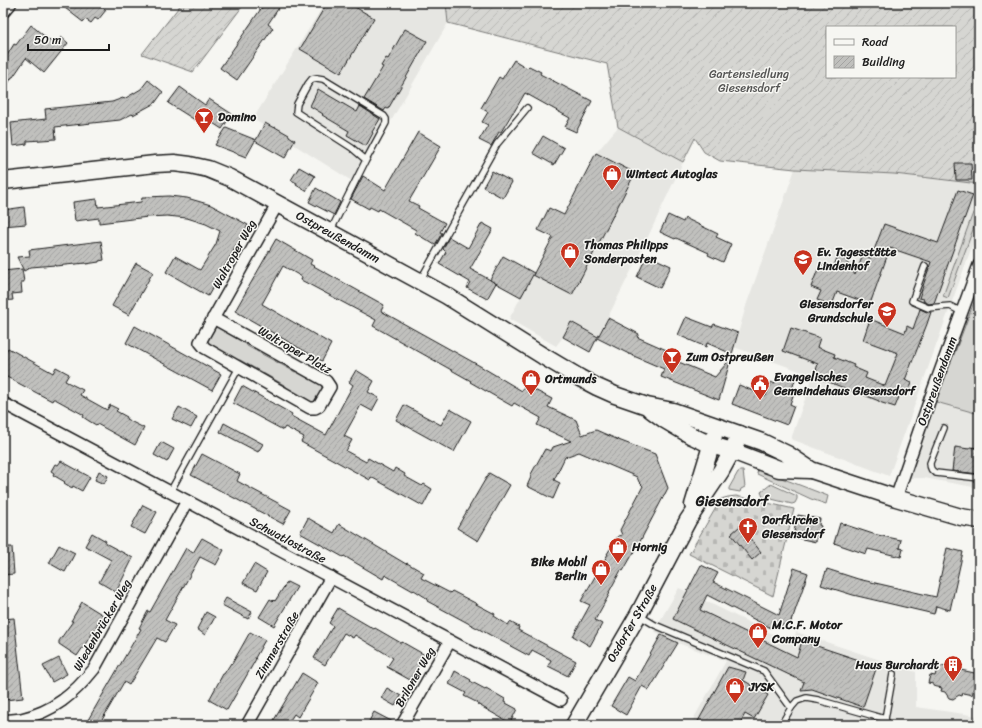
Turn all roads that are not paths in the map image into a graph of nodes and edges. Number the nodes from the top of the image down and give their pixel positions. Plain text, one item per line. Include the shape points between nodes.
1 (8, 3) edge
2 (3, 9) edge
3 (526, 108) dead end
4 (366, 160) junction
5 (3, 181) edge
6 (278, 203) junction
7 (330, 232) junction
8 (979, 265) edge
9 (925, 266) dead end
10 (419, 281) junction
11 (962, 312) junction
12 (213, 318) junction
13 (236, 373) dead end
14 (3, 403) edge
15 (647, 406) junction
16 (717, 427) junction
17 (944, 428) dead end
18 (740, 434) junction
19 (711, 445) junction
20 (732, 451) junction
21 (811, 470) junction
22 (979, 478) edge
23 (170, 492) junction
24 (896, 498) junction
25 (187, 501) junction
26 (688, 520) junction
27 (979, 520) edge
28 (331, 577) junction
29 (638, 615) junction
30 (450, 641) junction
31 (893, 674) dead end
32 (561, 700) dead end
33 (791, 708) junction
34 (885, 719) junction
35 (3, 721) edge
36 (247, 725) edge
37 (402, 725) edge
38 (574, 725) edge
39 (781, 725) edge
40 (888, 725) edge

1 - 2 main road
3 - 10 lane via 497,144
4 - 4 lane via 296,112 297,104 312,79 323,79 384,116 386,123
4 - 7 lane
5 - 6 main road, Ostpreußendamm via 174,163 220,174
6 - 7 main road, Ostpreußendamm
6 - 12 street, Waltroper Weg
7 - 10 main road, Ostpreußendamm
8 - 11 street, Ostpreußendamm
9 - 11 lane via 912,301 928,308 950,306
10 - 15 main road, Ostpreußendamm via 580,378 615,395
11 - 24 street, Ostpreußendamm
12 - 12 street, Waltroper Platz via 200,342 206,348 310,408 319,406 330,386 326,381
13 - 23 lane
14 - 23 street, Schwatlostraße
15 - 16 main road, Ostpreußendamm via 673,411
15 - 19 main road, Ostpreußendamm via 665,420
16 - 18 main road, Ostpreußendamm
16 - 19 main road, Osdorfer Straße
17 - 22 lane via 930,463 931,470 936,473
18 - 20 main road, Osdorfer Straße
18 - 21 main road, Ostpreußendamm via 787,454
19 - 20 main road, Ostpreußendamm
19 - 26 main road, Osdorfer Straße
20 - 21 main road, Ostpreußendamm via 780,469
20 - 26 main road, Osdorfer Straße
21 - 24 main road, Ostpreußendamm
23 - 25 street, Schwatlostraße
24 - 27 main road, Ostpreußendamm via 962,518
25 - 28 street, Schwatlostraße
25 - 35 street, Wiedenbrücker Weg via 94,669 84,682 61,702 46,710
26 - 29 main road, Osdorfer Straße
28 - 30 street, Schwatlostraße
28 - 36 street, Zimmerstraße
29 - 33 lane via 655,625 764,671
29 - 38 main road, Osdorfer Straße
30 - 32 street, Schwatlostraße
30 - 37 street, Briloner Weg
31 - 34 lane
33 - 34 lane via 797,701 806,698
33 - 39 lane
34 - 40 lane

